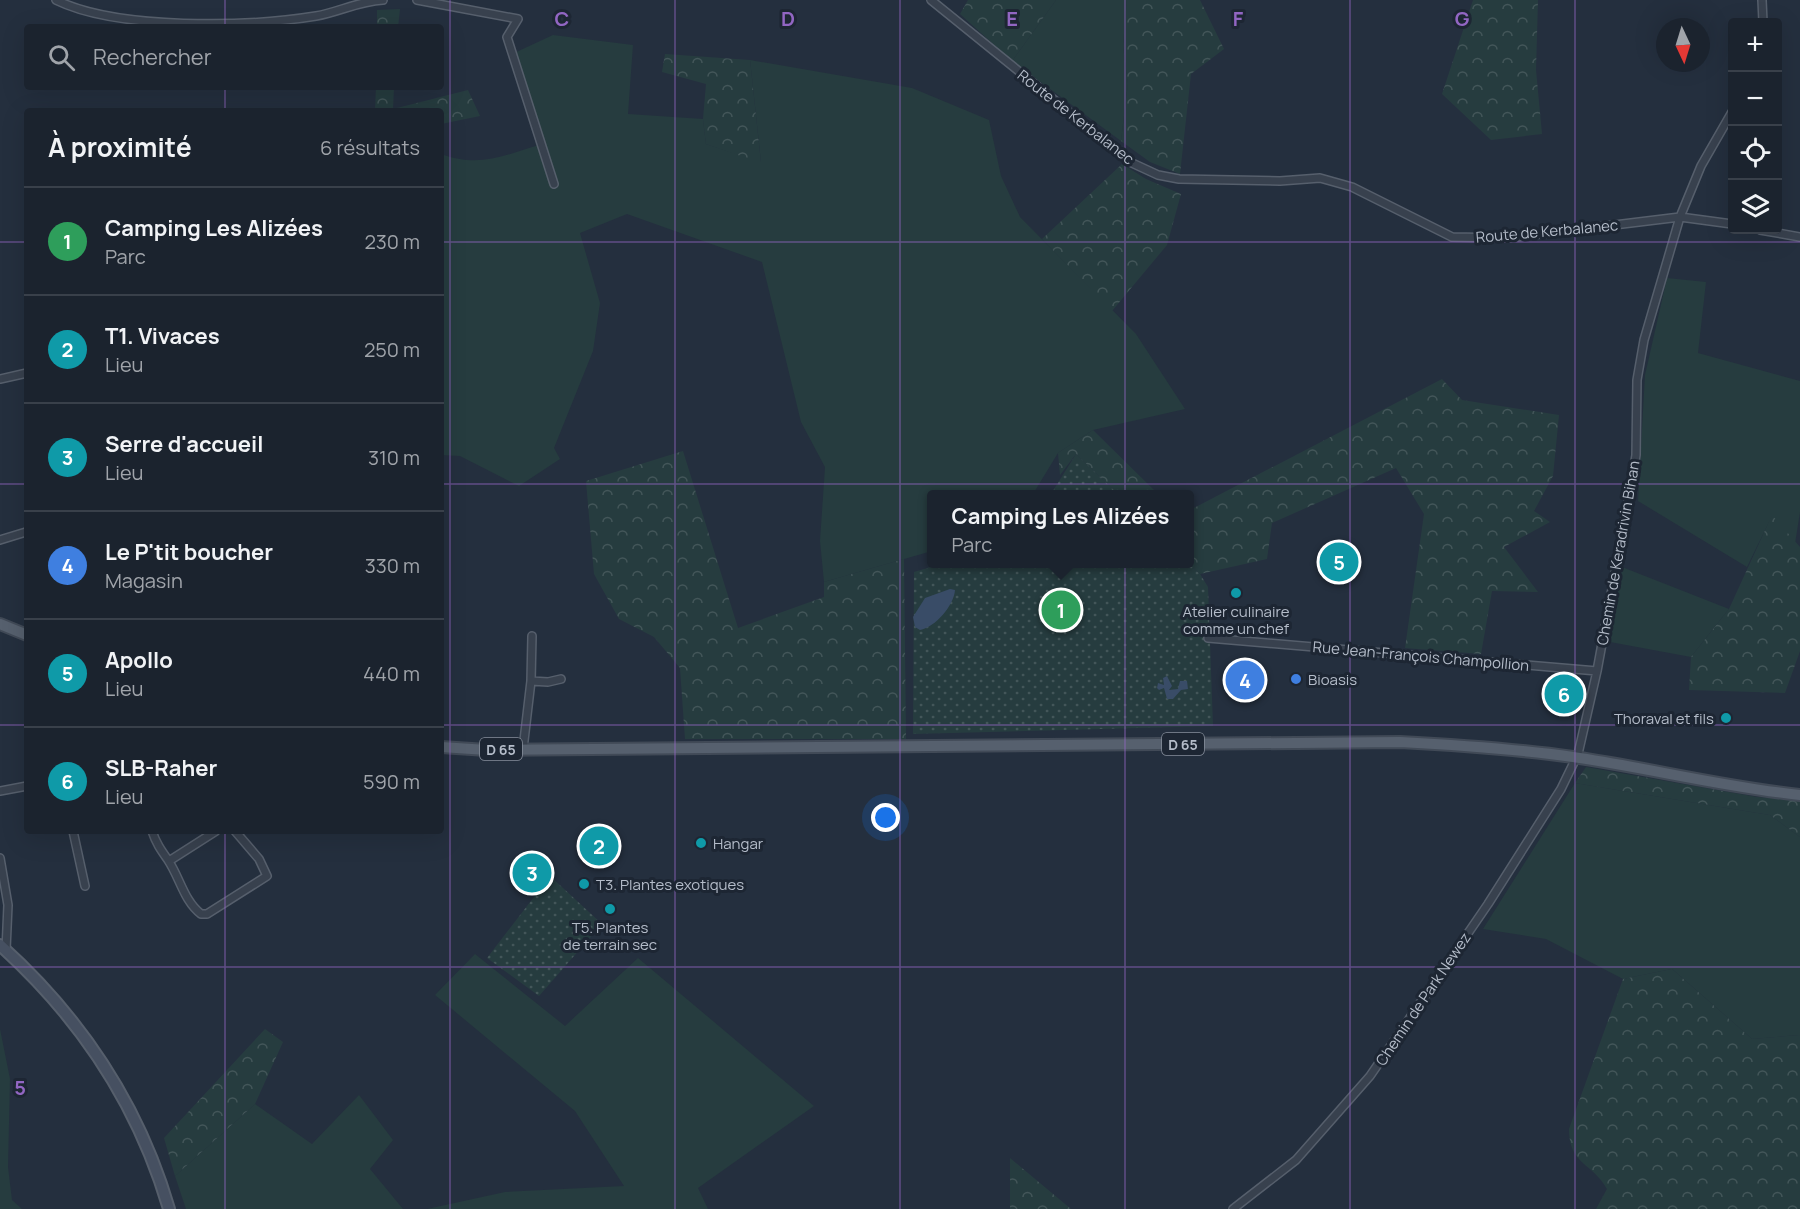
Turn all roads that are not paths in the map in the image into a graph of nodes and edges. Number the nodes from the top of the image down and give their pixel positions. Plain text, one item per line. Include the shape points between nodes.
1 (56, 0) edge
2 (383, 0) edge
3 (417, 0) edge
4 (931, 0) edge
5 (1762, 0) edge
6 (67, 2) edge
7 (1763, 18) edge
8 (151, 24) edge
9 (1728, 119) edge
10 (554, 184) dead end
11 (1680, 218) junction
12 (1728, 224) edge
13 (1782, 234) edge
14 (1800, 237) edge
15 (24, 374) edge
16 (0, 379) edge
17 (24, 533) edge
18 (0, 540) edge
19 (0, 624) edge
20 (24, 634) edge
21 (532, 636) dead end
22 (1208, 638) dead end
23 (1597, 671) junction
24 (561, 678) dead end
25 (531, 681) junction
26 (444, 747) edge
27 (523, 749) junction
28 (1576, 758) junction
29 (24, 787) edge
30 (0, 791) edge
31 (1800, 795) edge
32 (74, 834) edge
33 (153, 834) edge
34 (211, 834) edge
35 (237, 834) edge
36 (0, 858) edge
37 (169, 861) junction
38 (85, 886) dead end
39 (3, 947) edge
40 (169, 1209) edge
41 (1233, 1209) edge

1 - 6 street
2 - 8 street via 292,19
3 - 10 street via 518,19 507,37
4 - 11 street, Route de Kerbalanec via 1132,163 1158,175 1245,181 1320,178 1352,187 1452,237 1508,238
5 - 7 street
6 - 8 street via 85,11
9 - 11 street, Chemin de Keradrivin Bihan via 1701,166
11 - 12 street, Route de Kerbalanec
11 - 23 street, Chemin de Keradrivin Bihan via 1640,358 1636,455
13 - 14 street
15 - 16 street
17 - 18 street
19 - 20 main road
21 - 25 street
22 - 23 street, Rue Jean-François Champollion
23 - 28 street, Chemin de Keradrivin Bihan
24 - 25 street
25 - 27 street
26 - 27 main road, D 65
27 - 28 main road, D 65 via 1400,742 1492,747
28 - 31 main road, D 65
28 - 41 street, Chemin de Park Newez via 1561,789 1488,904 1370,1077 1296,1160
29 - 30 street
32 - 38 street
33 - 37 street via 157,847
34 - 37 street
35 - 37 street via 267,876 207,914 196,910
36 - 39 street via 8,905
39 - 40 main road via 38,979 93,1049 148,1145

